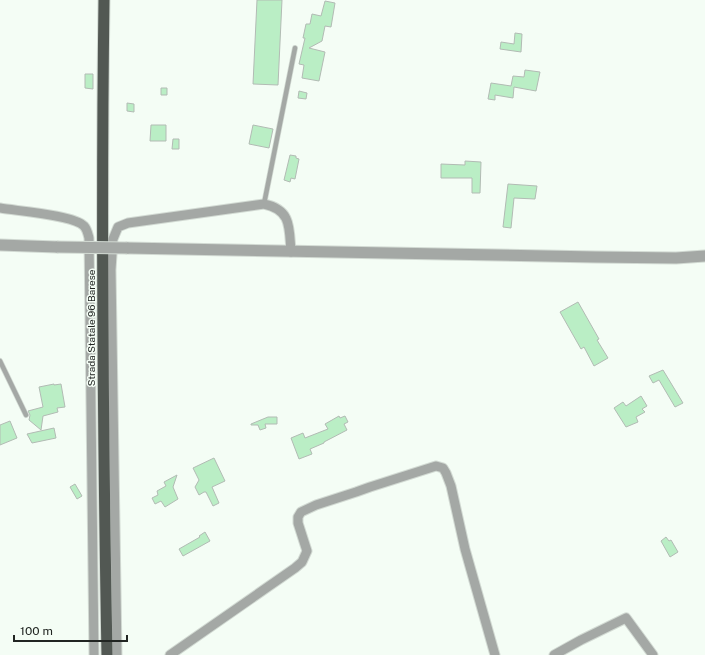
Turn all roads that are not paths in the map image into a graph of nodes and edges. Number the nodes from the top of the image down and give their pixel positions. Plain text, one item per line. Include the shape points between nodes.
1 (104, 0) edge
2 (295, 48) dead end
3 (264, 204) junction
4 (0, 208) edge
5 (0, 245) edge
6 (291, 252) junction
7 (705, 256) edge
8 (0, 362) edge
9 (26, 415) dead end
10 (94, 655) edge
11 (107, 655) edge
12 (117, 655) edge
13 (170, 655) edge
14 (495, 655) edge
15 (554, 655) edge
16 (653, 655) edge

1 - 11 highway, Strada Statale 96 Barese via 102,176
2 - 3 lane
3 - 6 street via 274,206 284,214 289,225
3 - 12 street via 128,223 118,227 113,239 111,270
4 - 10 street via 62,217 78,222 85,227 88,238
5 - 6 street, bridge
6 - 7 street via 676,258
8 - 9 lane
13 - 14 street via 302,562 306,551 298,523 301,512 436,466 446,472 451,486
15 - 16 street via 626,618

